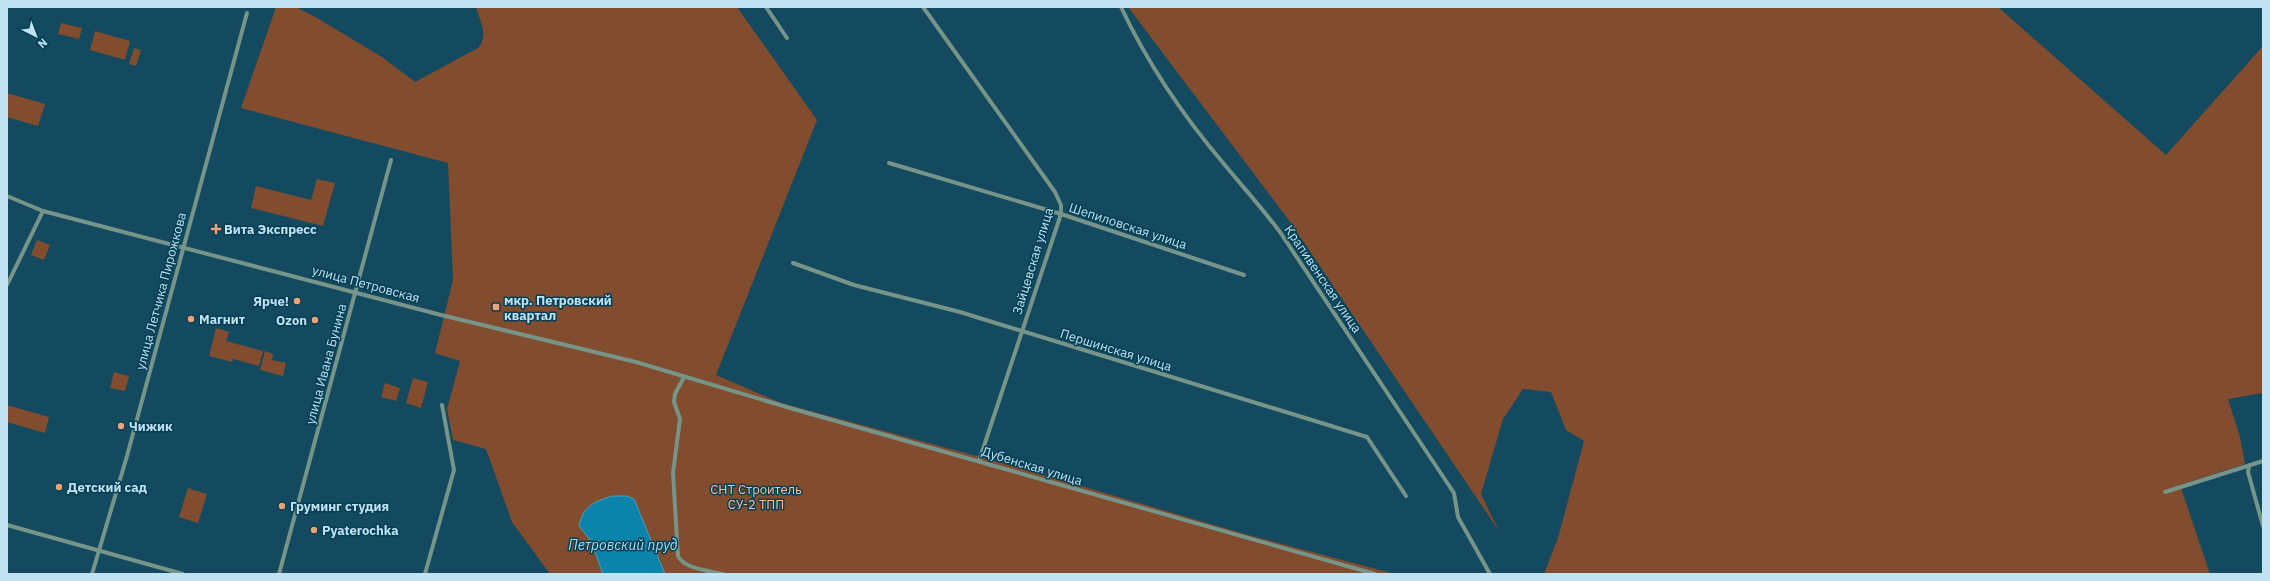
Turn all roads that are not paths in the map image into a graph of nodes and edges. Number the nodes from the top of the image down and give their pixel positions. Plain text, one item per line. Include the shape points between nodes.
1 (766, 7) edge
2 (923, 7) edge
3 (1121, 7) edge
4 (247, 13) dead end
5 (787, 38) dead end
6 (391, 160) dead end
7 (889, 163) dead end
8 (7, 196) edge
9 (43, 211) junction
10 (1061, 214) junction
11 (183, 247) junction
12 (793, 263) dead end
13 (1244, 275) dead end
14 (7, 285) edge
15 (357, 292) junction
16 (1022, 332) junction
17 (684, 377) junction
18 (442, 405) dead end
19 (979, 461) junction
20 (2263, 461) edge
21 (2249, 466) junction
22 (2165, 492) dead end
23 (1406, 496) dead end
24 (7, 525) edge
25 (2263, 526) edge
26 (98, 551) junction
27 (92, 574) edge
28 (183, 574) edge
29 (279, 574) edge
30 (425, 574) edge
31 (723, 574) edge
32 (1375, 574) edge
33 (1490, 574) edge

1 - 5 street
2 - 10 street, Зайцевская улица via 1055,192 1061,205
3 - 33 street, Крапивенская улица via 1138,42 1162,80 1223,164 1280,232 1451,488 1458,517
4 - 11 street, улица Летчика Пирожкова
6 - 15 street, улица Ивана Бунина
7 - 10 street, Шепиловская улица
8 - 9 street, улица Петровская
9 - 11 street, улица Петровская
9 - 14 street
10 - 13 street, Шепиловская улица
10 - 16 street, Зайцевская улица
11 - 15 street, улица Петровская
11 - 26 street, улица Летчика Пирожкова via 127,456
12 - 16 street, Першинская улица via 854,285 960,312
15 - 17 street, улица Петровская via 441,315 587,349
15 - 29 street, улица Ивана Бунина
16 - 19 street, Зайцевская улица
16 - 23 street, Першинская улица via 1367,437
17 - 19 street, Дубенская улица
17 - 31 street via 674,402 680,419 673,472 678,556 686,564
18 - 30 street via 454,470
19 - 32 street, Дубенская улица
20 - 21 street
21 - 22 street
21 - 25 street via 2248,472
24 - 26 street
26 - 27 street, улица Летчика Пирожкова
26 - 28 street

